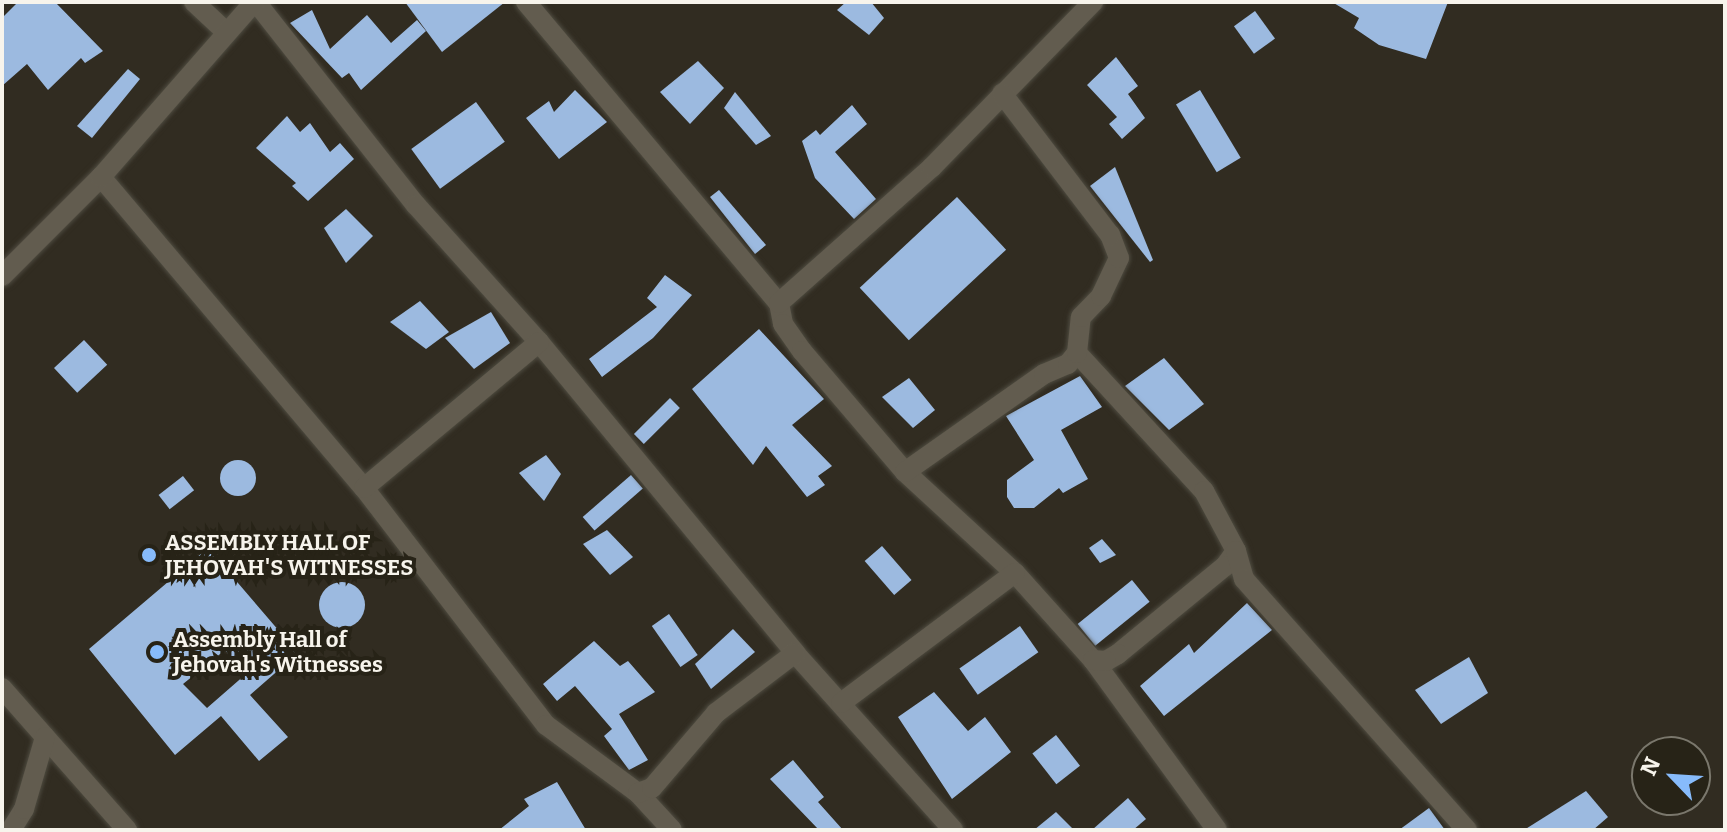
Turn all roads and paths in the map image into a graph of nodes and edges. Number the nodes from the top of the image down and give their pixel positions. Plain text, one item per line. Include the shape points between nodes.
1 (194, 2) edge
2 (255, 2) edge
3 (526, 2) edge
4 (1093, 2) edge
5 (225, 31) junction
6 (1002, 93) junction
7 (101, 177) junction
8 (2, 276) edge
9 (779, 303) junction
10 (539, 342) junction
11 (1077, 353) junction
12 (905, 472) junction
13 (364, 488) junction
14 (1236, 551) junction
15 (1015, 573) junction
16 (795, 653) junction
17 (1093, 660) junction
18 (2, 688) edge
19 (841, 703) junction
20 (45, 737) junction
21 (638, 793) junction
22 (11, 830) edge
23 (127, 830) edge
24 (672, 830) edge
25 (953, 830) edge
26 (1217, 830) edge
27 (1467, 830) edge

1 - 5 street
2 - 5 street
2 - 10 street via 416,205
3 - 9 street
4 - 6 street
5 - 7 street
6 - 9 street via 932,167
6 - 11 street via 1119,250 1116,269 1081,317
7 - 8 street
7 - 13 street
9 - 12 street via 783,324 802,351
10 - 13 street
10 - 16 street
11 - 12 street
11 - 14 street via 1204,491
12 - 15 street
13 - 21 street via 546,725
14 - 17 street via 1225,566 1125,648 1106,661
14 - 27 street via 1244,579
15 - 17 street
15 - 19 street
16 - 19 street
16 - 21 street via 716,713 652,788
17 - 26 street
18 - 20 street
19 - 25 street
20 - 22 street via 24,809
20 - 23 street
21 - 24 street

